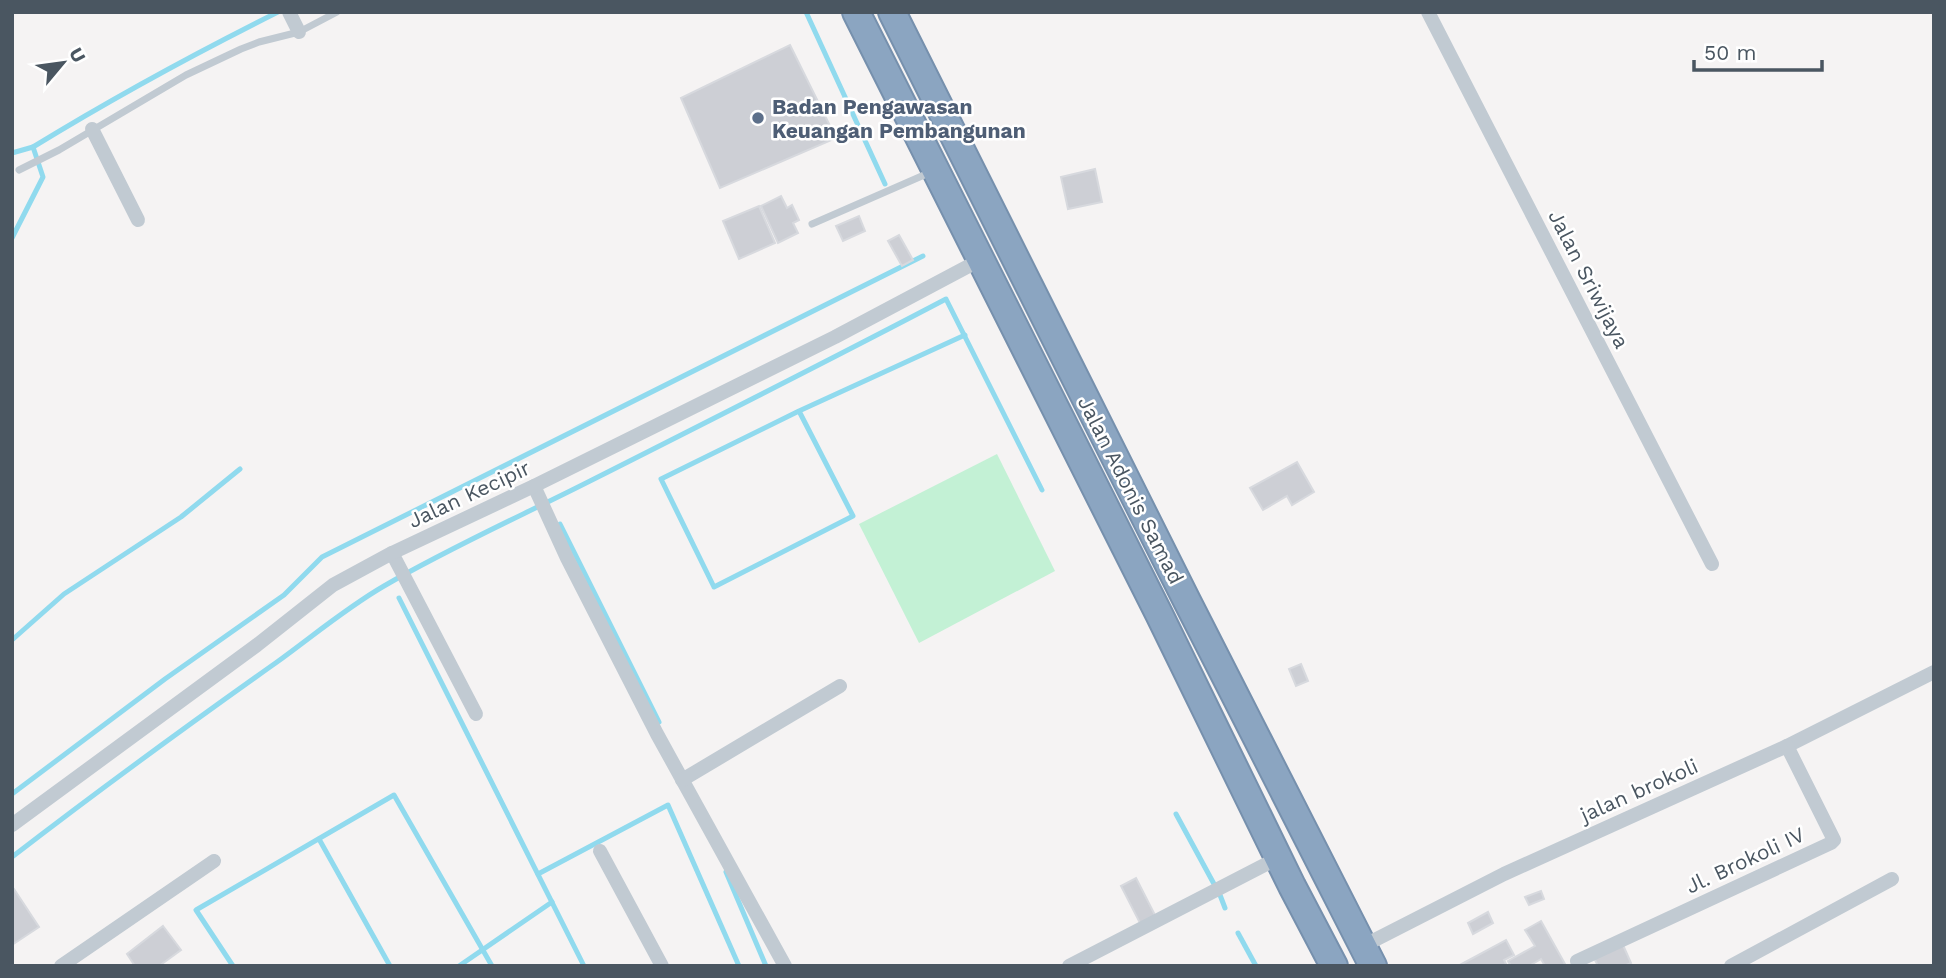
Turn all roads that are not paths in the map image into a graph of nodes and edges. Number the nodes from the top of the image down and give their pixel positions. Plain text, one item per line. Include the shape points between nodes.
1 (289, 12) edge
2 (337, 12) edge
3 (856, 12) edge
4 (892, 12) edge
5 (1428, 12) edge
6 (299, 32) junction
7 (92, 129) junction
8 (19, 170) dead end
9 (935, 170) junction
10 (138, 220) dead end
11 (812, 225) dead end
12 (980, 260) junction
13 (537, 493) junction
14 (392, 553) junction
15 (1712, 565) dead end
16 (1187, 601) junction
17 (1159, 614) junction
18 (1934, 673) edge
19 (840, 685) dead end
20 (477, 714) dead end
21 (1787, 746) junction
22 (682, 780) junction
23 (12, 825) edge
24 (600, 851) dead end
25 (1278, 858) junction
26 (214, 861) dead end
27 (1892, 879) dead end
28 (1368, 956) edge
29 (1577, 961) dead end
30 (72, 963) edge
31 (662, 966) edge
32 (785, 966) edge
33 (1069, 966) edge
34 (1334, 966) edge
35 (1731, 966) edge

1 - 6 street
2 - 6 lane
3 - 9 highway
4 - 16 highway, Jalan Adonis Samad
5 - 15 street, Jalan Sriwijaya
6 - 7 lane via 241,49
7 - 8 lane
7 - 10 street
9 - 11 lane
9 - 12 highway
12 - 13 street, Jalan Kecipir
12 - 17 highway
13 - 14 street, Jalan Kecipir
13 - 22 street
14 - 20 street
14 - 23 street, Jalan Kecipir via 333,584
16 - 17 highway
16 - 28 highway, Jalan Adonis Samad
17 - 25 highway
18 - 21 street, jalan brokoli
19 - 22 street
21 - 28 street, jalan brokoli via 1504,874
21 - 29 street, Jl. Brokoli IV via 1832,843
22 - 32 street
24 - 31 street
25 - 33 street
25 - 34 highway
26 - 30 street
27 - 35 street

